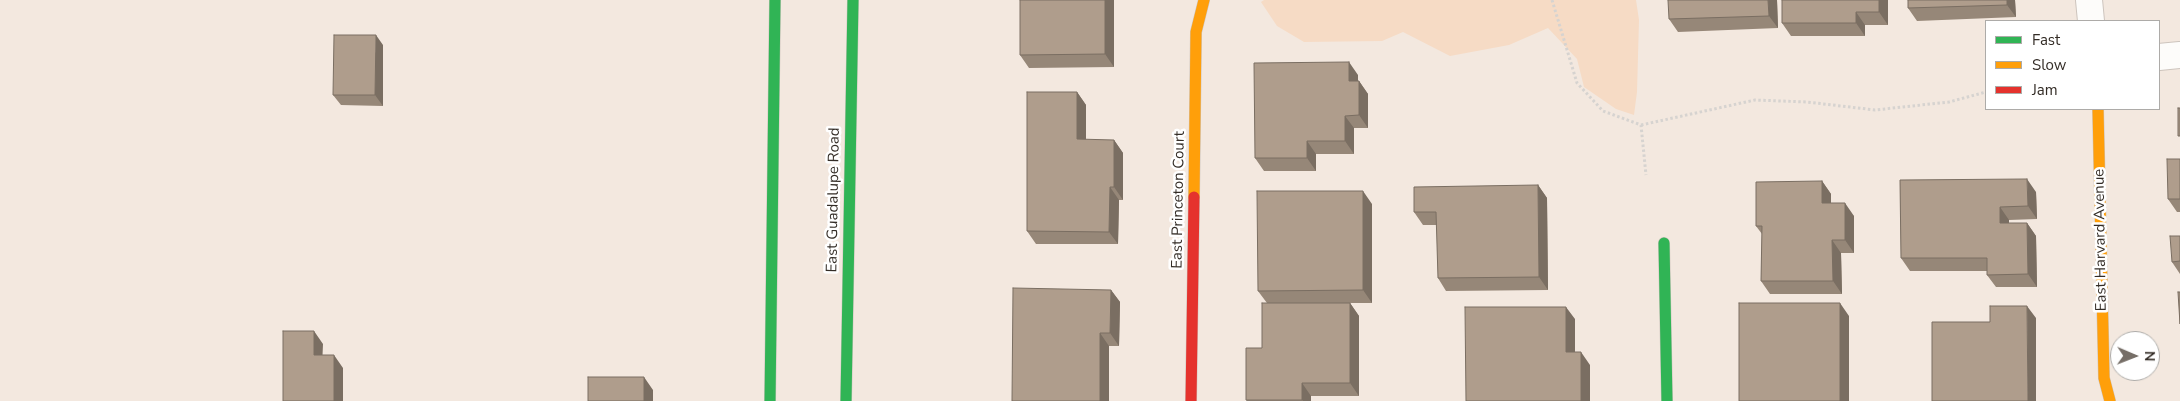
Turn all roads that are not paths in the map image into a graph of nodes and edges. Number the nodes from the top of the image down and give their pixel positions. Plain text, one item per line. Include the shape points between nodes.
1 (775, 0) edge
2 (853, 0) edge
3 (1204, 0) edge
4 (2089, 0) edge
5 (2092, 20) edge
6 (2180, 56) edge
7 (2160, 57) edge
8 (2098, 110) edge
9 (1664, 243) dead end
10 (770, 401) edge
11 (846, 401) edge
12 (1191, 401) edge
13 (1668, 401) edge
14 (2110, 401) edge

1 - 10 street
2 - 11 street, East Guadalupe Road
3 - 12 street, East Princeton Court via 1196,32
4 - 5 street
6 - 7 street
8 - 14 street, East Harvard Avenue via 2104,378
9 - 13 street

